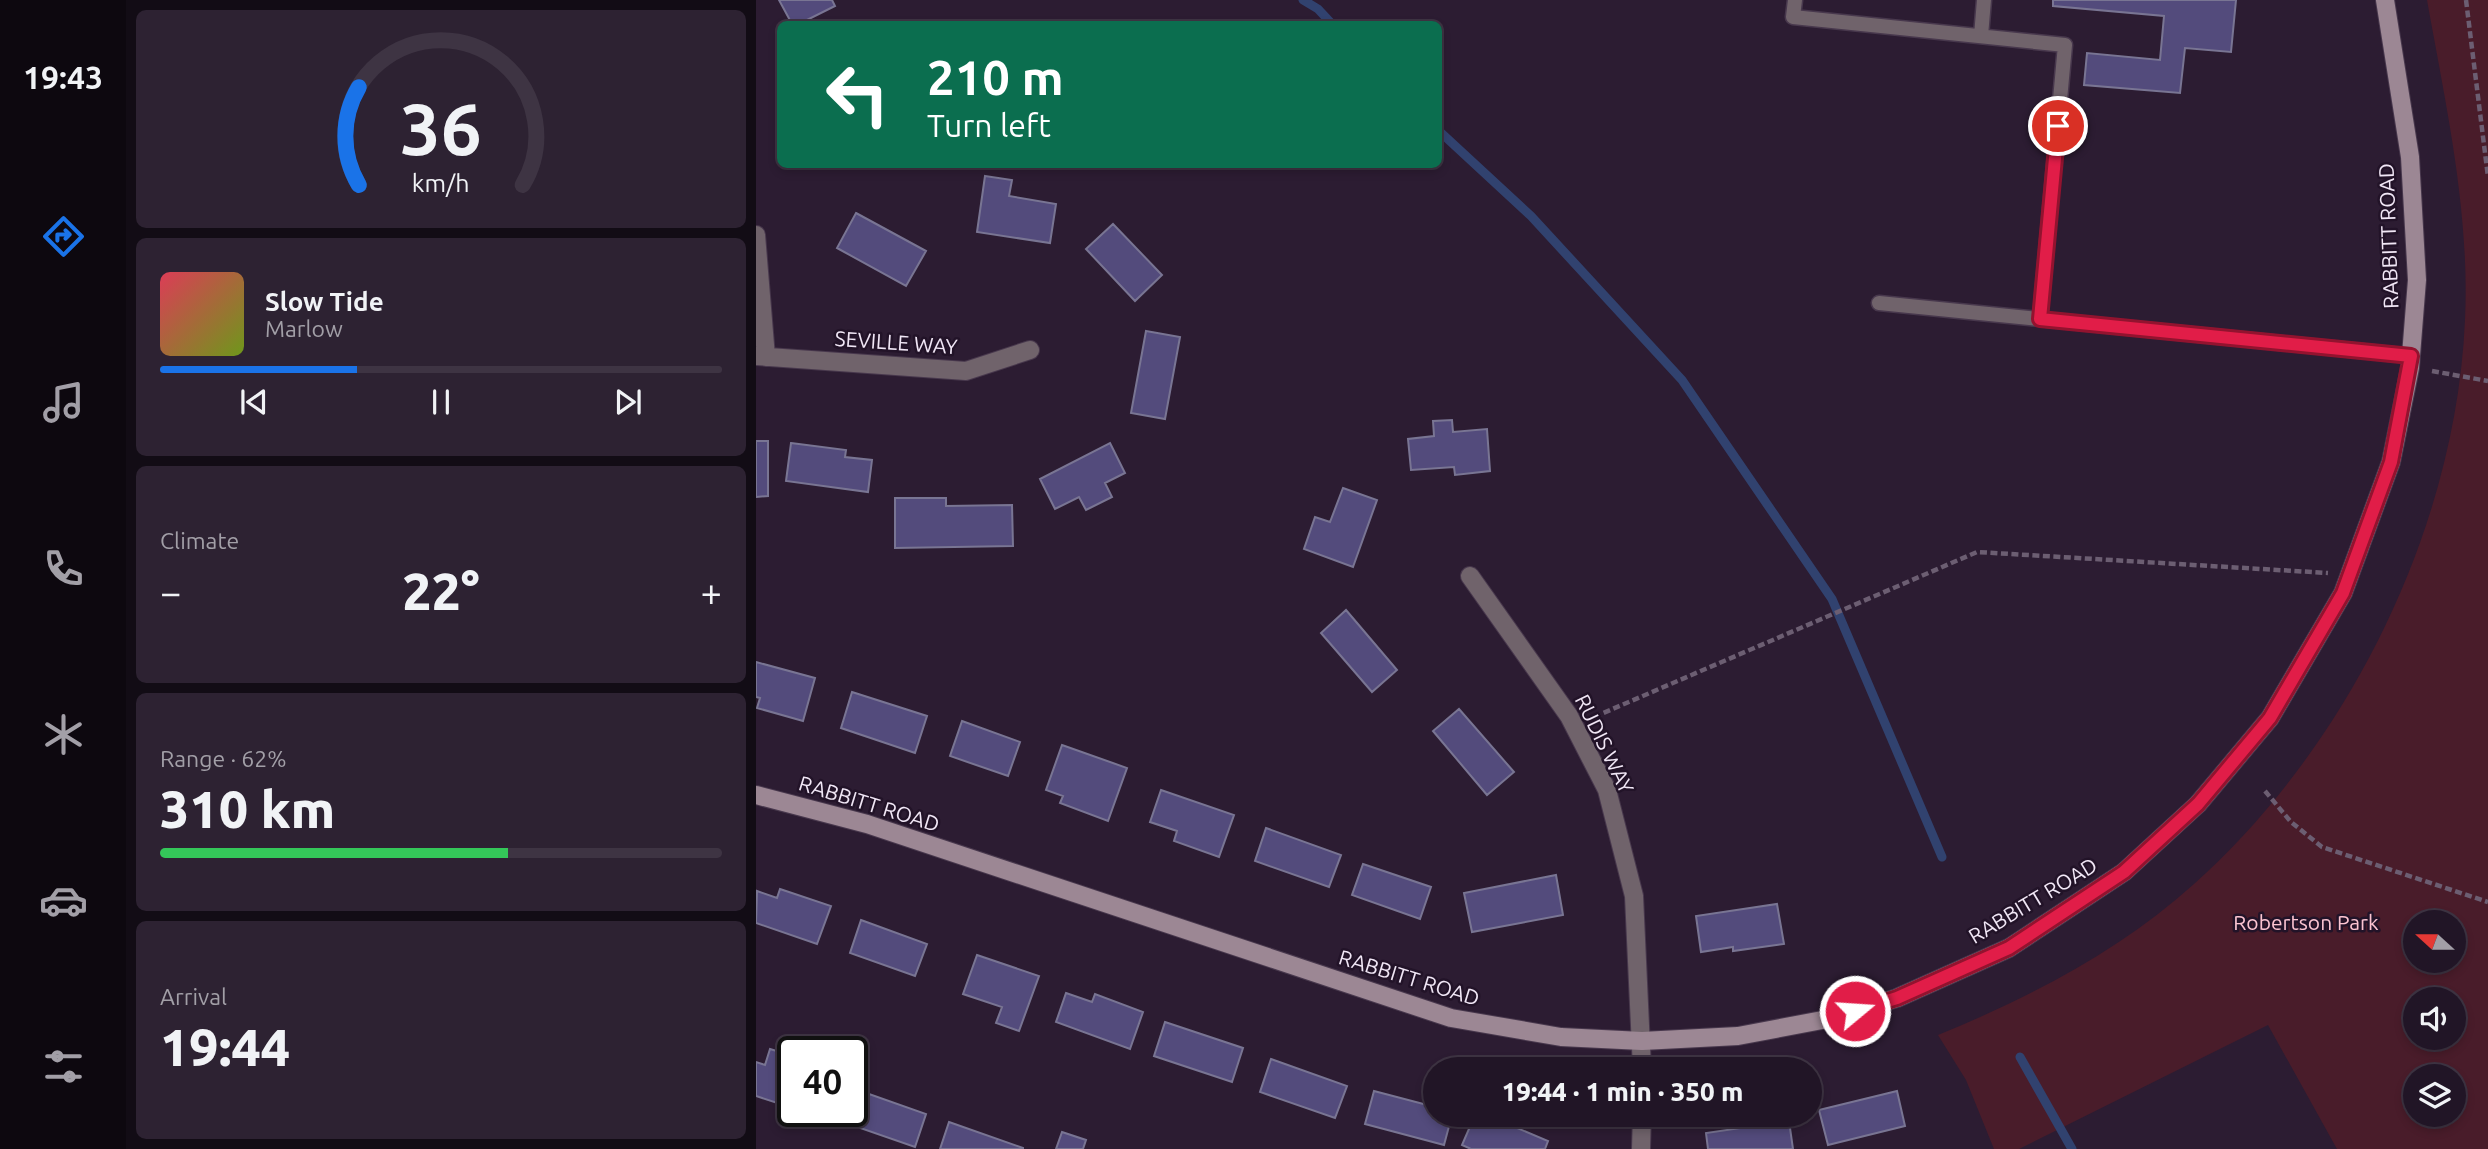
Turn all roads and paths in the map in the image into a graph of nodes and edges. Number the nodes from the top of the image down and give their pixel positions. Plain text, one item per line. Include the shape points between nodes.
1 (1795, 0) edge
2 (1984, 0) edge
3 (2385, 0) edge
4 (2466, 0) edge
5 (1981, 36) junction
6 (2488, 177) edge
7 (756, 235) edge
8 (1879, 303) dead end
9 (2040, 319) junction
10 (1030, 350) dead end
11 (761, 356) edge
12 (2411, 362) junction
13 (2488, 380) edge
14 (2350, 575) junction
15 (1471, 576) dead end
16 (1574, 726) junction
17 (2265, 791) dead end
18 (756, 795) edge
19 (2488, 902) edge
20 (1642, 1041) junction
21 (1642, 1057) edge
22 (1642, 1127) edge
23 (1641, 1149) edge

1 - 5 lane via 1793,18
2 - 5 lane
3 - 12 street, RABBITT ROAD via 2410,157 2417,280
4 - 6 path
5 - 9 lane via 2065,45
7 - 11 street
8 - 9 lane
9 - 12 lane
10 - 11 street, SEVILLE WAY via 966,371
12 - 13 path
12 - 14 street, RABBITT ROAD via 2391,462
14 - 16 path via 1977,552
14 - 20 street, RABBITT ROAD via 2270,718 2198,804 2124,872 2009,948 1897,998 1833,1018 1738,1035
15 - 16 street, RUDIS WAY
16 - 20 street, RUDIS WAY via 1607,790 1634,896
17 - 19 path via 2291,822 2322,847
18 - 20 street, RABBITT ROAD via 867,824 1451,1018 1561,1037
20 - 21 street, RUDIS WAY
22 - 23 street

